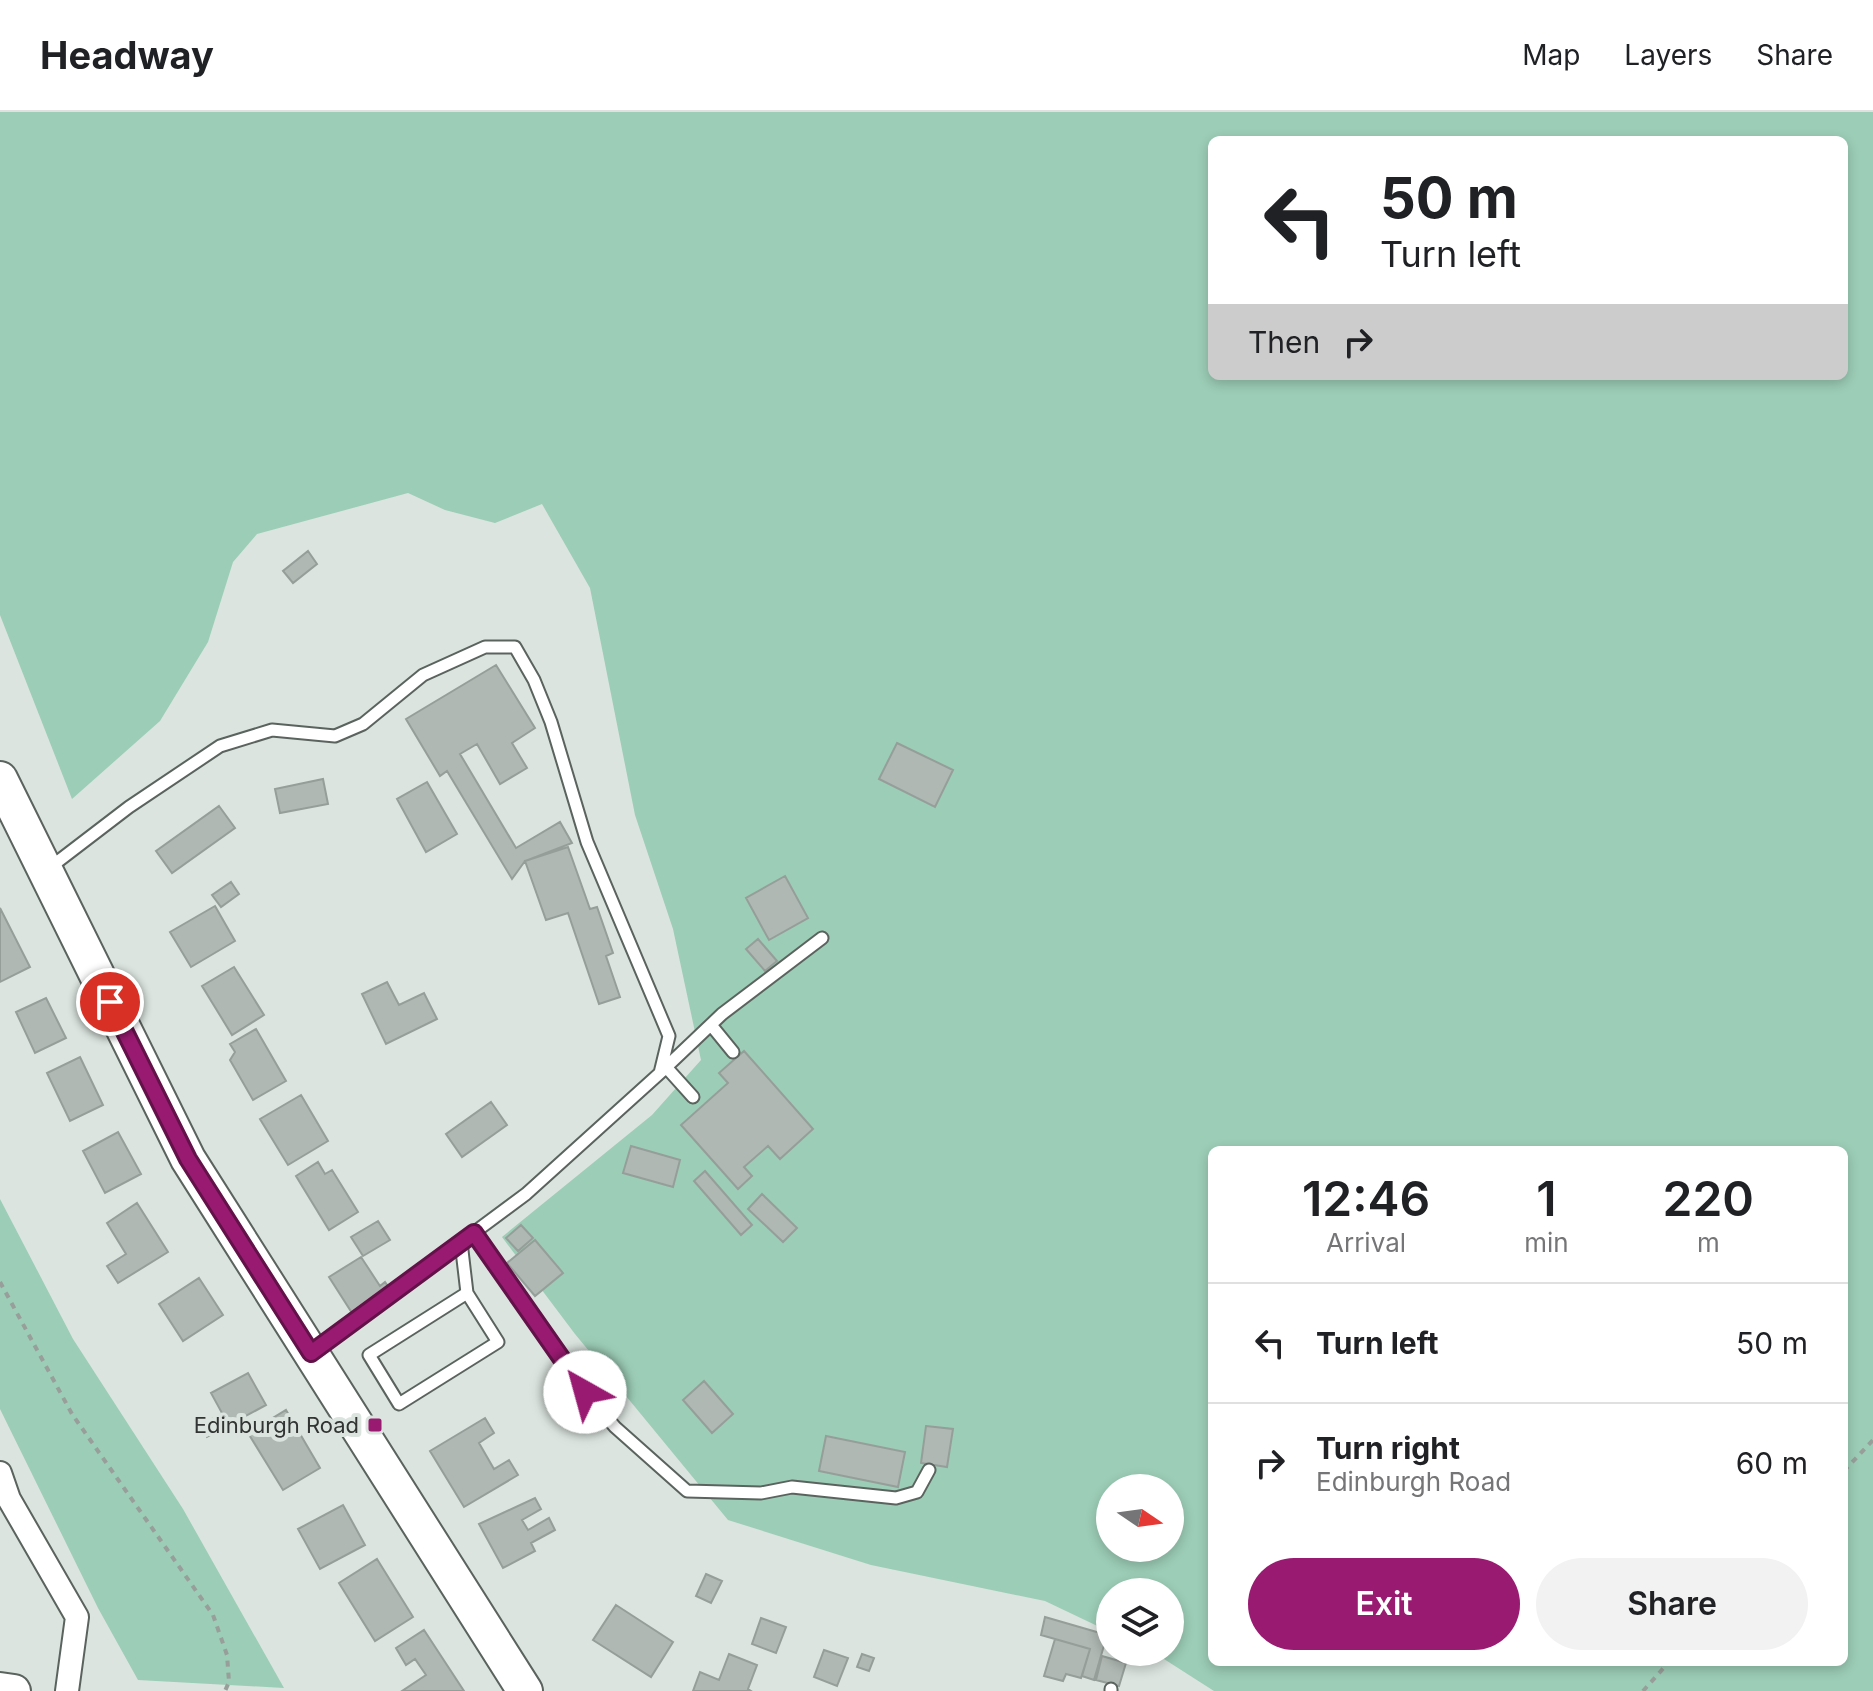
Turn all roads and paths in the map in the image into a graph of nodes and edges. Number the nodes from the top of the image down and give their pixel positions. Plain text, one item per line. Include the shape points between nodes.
1 (0, 779) edge
2 (45, 872) junction
3 (822, 938) dead end
4 (711, 1025) junction
5 (733, 1052) dead end
6 (663, 1070) junction
7 (693, 1097) dead end
8 (474, 1233) junction
9 (461, 1242) junction
10 (0, 1282) edge
11 (467, 1293) junction
12 (311, 1353) junction
13 (1873, 1440) edge
14 (1848, 1467) edge
15 (929, 1470) dead end
16 (0, 1473) edge
17 (1665, 1666) edge
18 (0, 1689) edge
19 (14, 1691) edge
20 (67, 1691) edge
21 (225, 1691) edge
22 (525, 1691) edge
23 (1643, 1691) edge

1 - 2 main road
2 - 6 lane via 220,746 272,730 335,736 363,724 423,675 485,647 515,647 551,722 587,842 669,1036
2 - 12 main road via 188,1159
3 - 4 lane
4 - 5 lane
4 - 6 lane
6 - 7 lane
6 - 8 lane via 526,1194
8 - 9 lane
8 - 15 lane via 570,1374 615,1427 687,1491 761,1493 792,1487 896,1498 917,1492
9 - 11 lane
9 - 12 lane
10 - 21 path via 72,1414 213,1615 227,1655
11 - 11 lane via 498,1342 399,1404 369,1355
12 - 22 main road
13 - 14 path
16 - 20 street via 9,1499 77,1617
17 - 23 path
18 - 19 street

